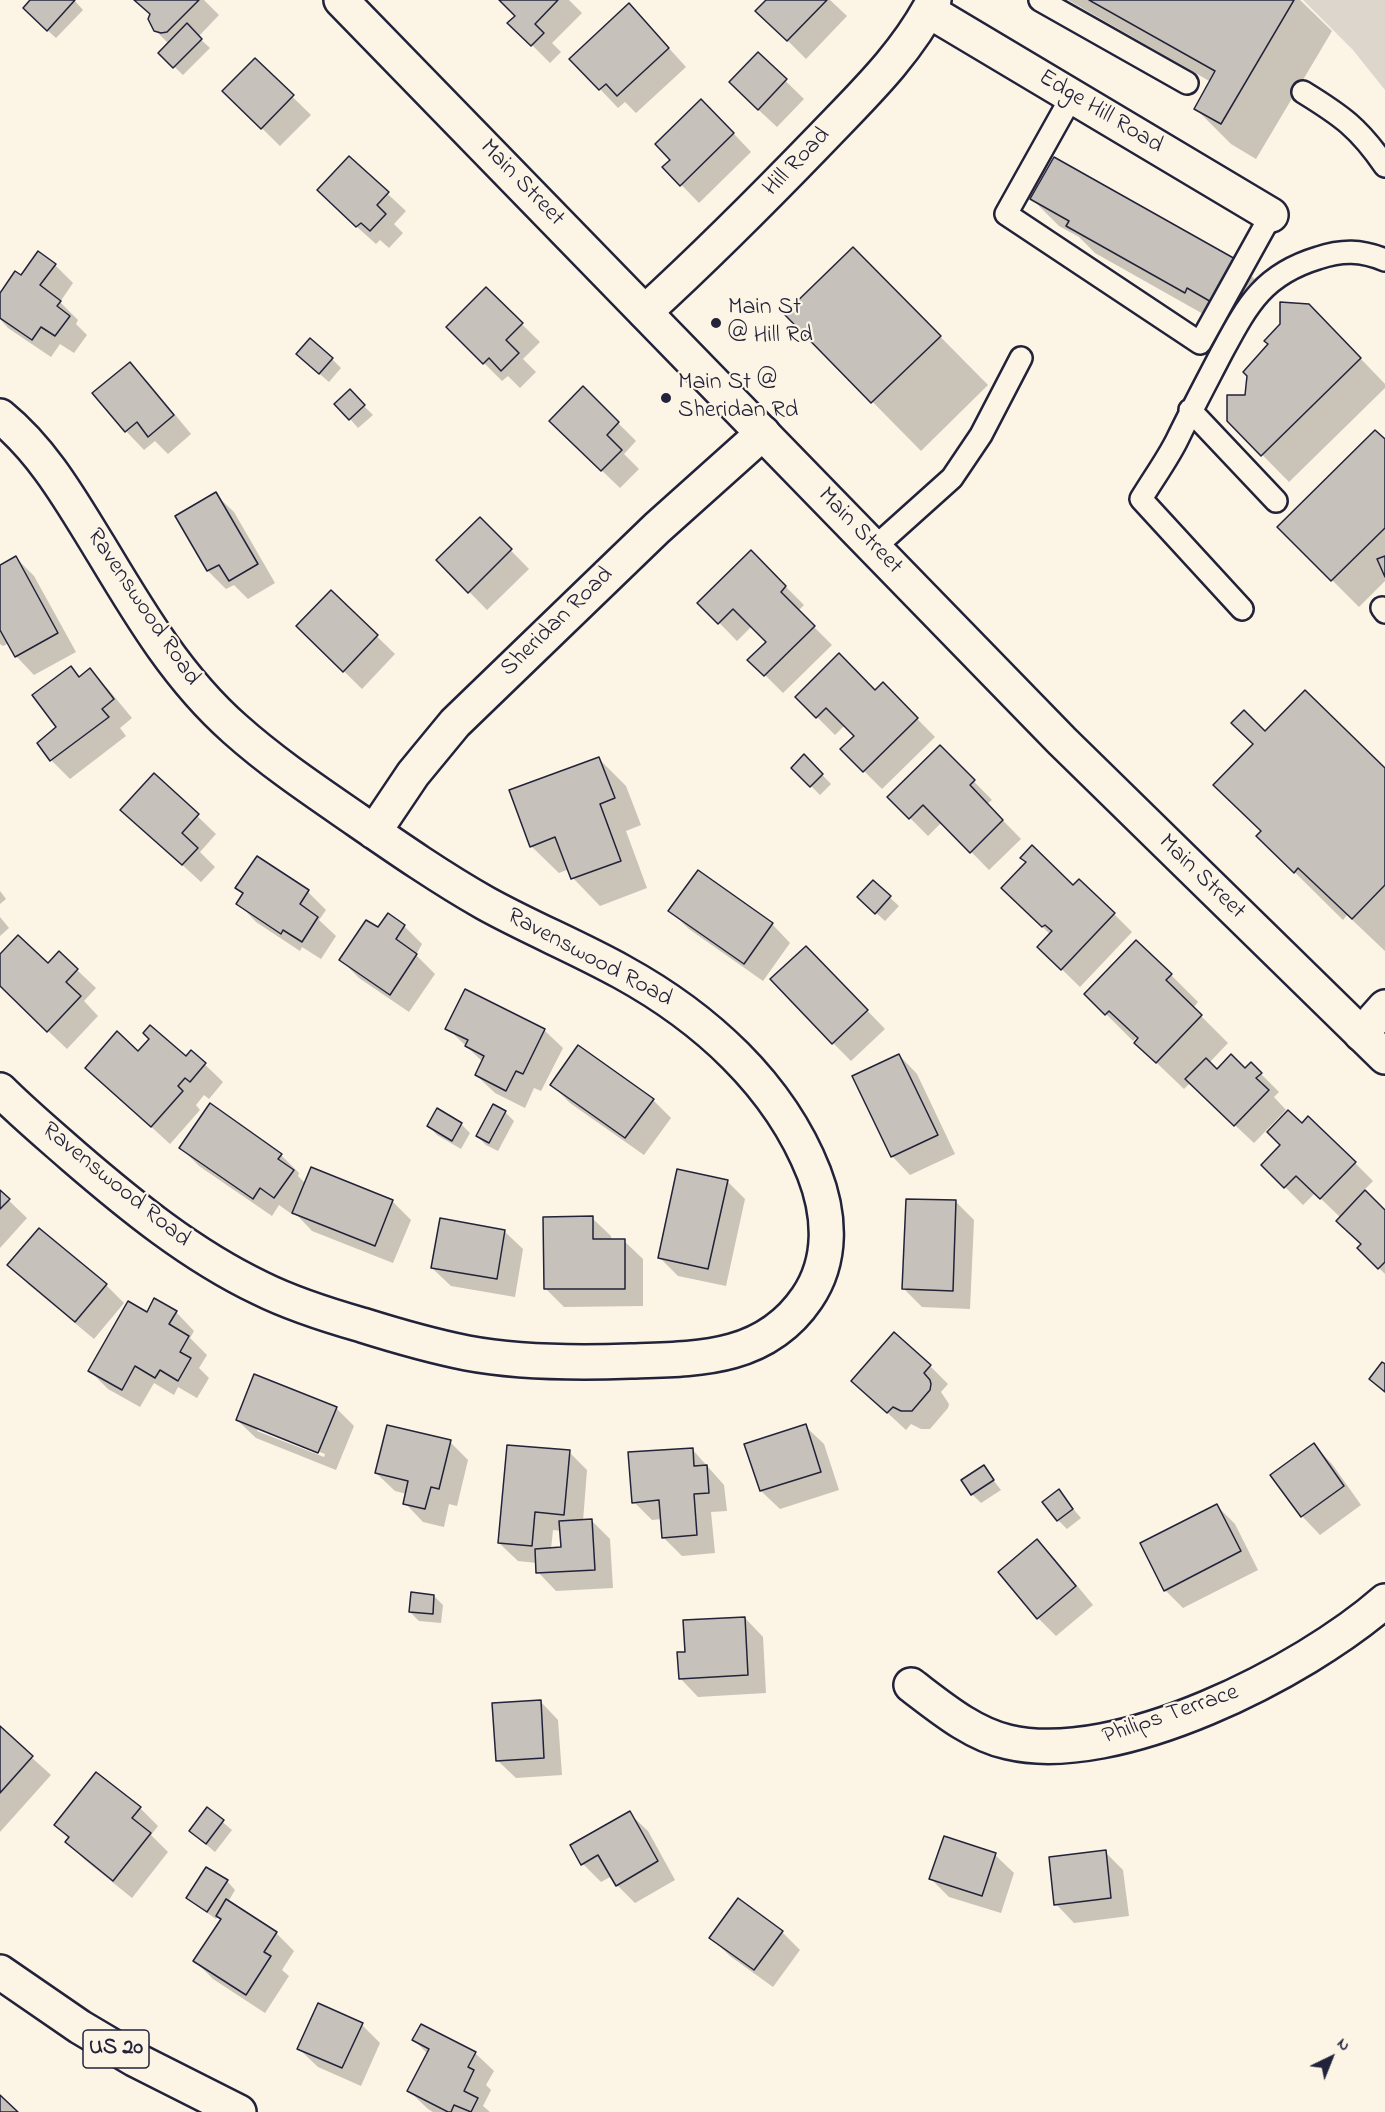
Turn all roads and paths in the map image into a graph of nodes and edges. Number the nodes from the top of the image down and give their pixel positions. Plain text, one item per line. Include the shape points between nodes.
1 (341, 0) edge
2 (1040, 0) edge
3 (932, 6) edge
4 (1187, 83) dead end
5 (1303, 92) dead end
6 (1072, 96) junction
7 (1385, 166) edge
8 (1271, 215) joint
9 (1385, 260) edge
10 (645, 312) junction
11 (1021, 358) dead end
12 (1190, 411) junction
13 (0, 416) edge
14 (763, 433) junction
15 (1276, 501) dead end
16 (874, 548) junction
17 (1242, 609) dead end
18 (374, 832) junction
19 (1385, 1007) edge
20 (1361, 1034) junction
21 (1385, 1057) edge
22 (0, 1090) edge
23 (1385, 1601) edge
24 (911, 1685) dead end
25 (0, 1972) edge
26 (239, 2112) edge

1 - 10 street, Main Street
2 - 4 lane
3 - 6 street, Edge Hill Road
3 - 10 street, Hill Road via 899,56 874,84 737,226
5 - 7 lane via 1350,123
6 - 8 street, Edge Hill Road
6 - 8 lane via 1006,214 1200,343
9 - 12 lane via 1360,252 1344,252 1309,261 1278,276 1245,310
10 - 14 street, Main Street
11 - 16 lane via 981,435 952,478
12 - 15 lane
12 - 17 lane via 1141,499
13 - 18 street, Ravenswood Road via 14,427 61,484 142,617 201,694 262,753
14 - 16 street, Main Street
14 - 18 street, Sheridan Road via 657,528 455,723 413,774
16 - 20 street, Main Street via 1078,757
18 - 22 street, Ravenswood Road via 491,907 660,994 711,1033 751,1071 782,1111 805,1151 825,1209 827,1242 820,1275 803,1304 784,1325 739,1349 699,1358 660,1360 522,1359 473,1354 407,1339 322,1313 259,1288 197,1252 98,1177
19 - 20 street
20 - 21 street, Main Street
23 - 24 street, Philips Terrace via 1320,1651 1263,1682 1165,1723 1083,1744 1041,1747 1005,1742 970,1726
25 - 26 street, US 20 via 134,2059

